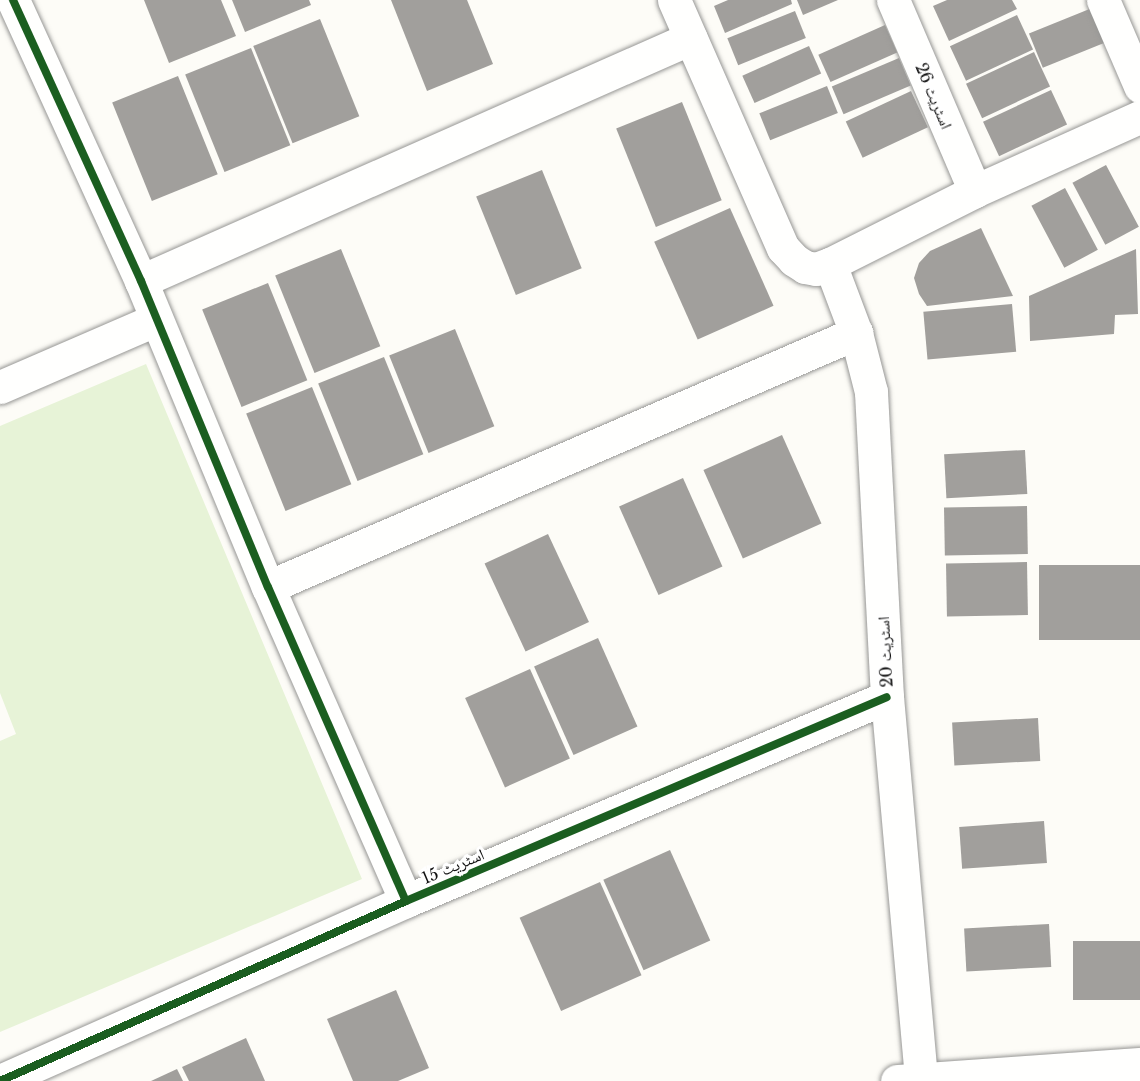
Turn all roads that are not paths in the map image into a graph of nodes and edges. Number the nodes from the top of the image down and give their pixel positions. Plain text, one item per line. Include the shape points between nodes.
1 (13, 0) edge
2 (674, 0) edge
3 (893, 0) edge
4 (1102, 0) edge
5 (691, 38) junction
6 (1140, 86) edge
7 (1140, 117) edge
8 (975, 191) junction
9 (830, 264) junction
10 (141, 281) junction
11 (156, 320) junction
12 (856, 333) junction
13 (0, 387) edge
14 (268, 588) junction
15 (887, 697) junction
16 (406, 901) junction
17 (1140, 1064) edge
18 (913, 1080) edge
19 (0, 1081) edge

1 - 10 street
2 - 5 street
3 - 8 street, اسٹریٹ 26
4 - 6 street
5 - 9 street via 783,248 805,267 816,269
5 - 10 street
7 - 8 street
8 - 9 street
9 - 12 street, اسٹریٹ 20
10 - 11 street
11 - 13 street
11 - 14 street
12 - 14 street
12 - 15 street, اسٹریٹ 20 via 871,392
14 - 16 street
15 - 16 street, اسٹریٹ 15
15 - 18 street, اسٹریٹ 20
16 - 19 street, اسٹریٹ 15
17 - 18 street

